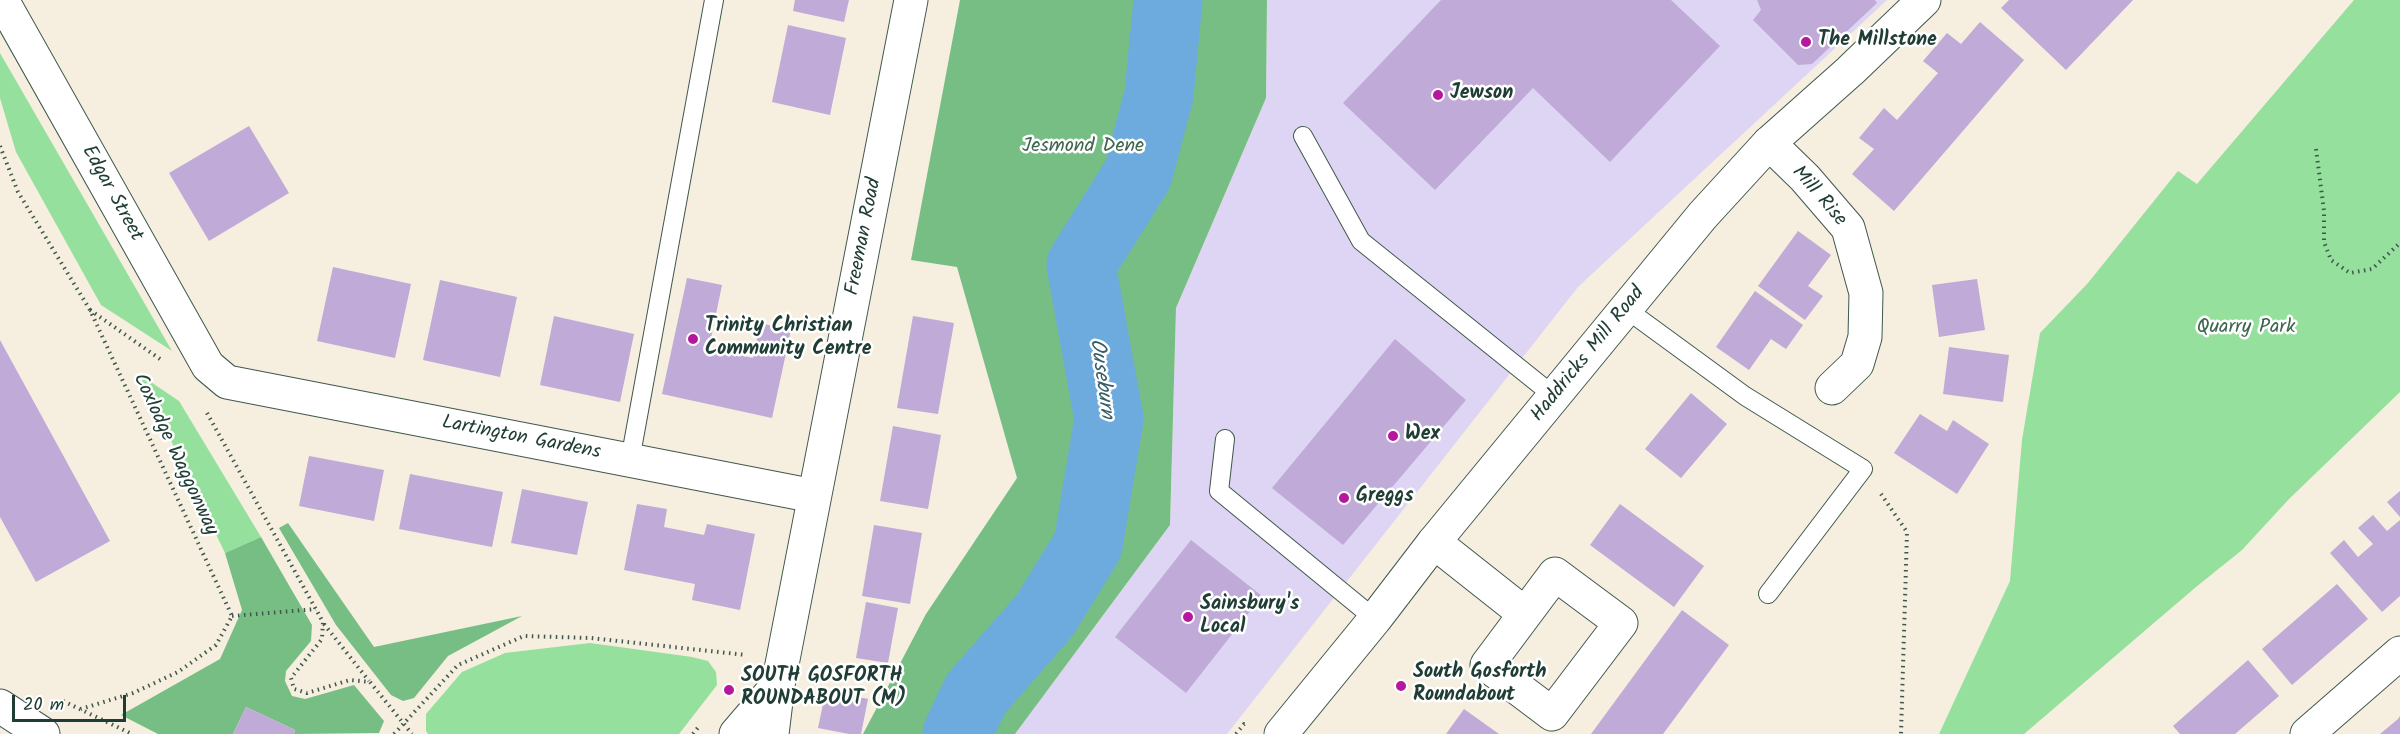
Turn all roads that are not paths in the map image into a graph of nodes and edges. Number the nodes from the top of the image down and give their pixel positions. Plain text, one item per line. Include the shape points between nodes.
1 (2, 0) edge
2 (714, 0) edge
3 (911, 0) edge
4 (1924, 0) edge
5 (1304, 136) dead end
6 (1769, 143) junction
7 (1626, 309) junction
8 (227, 382) joint
9 (1832, 388) dead end
10 (1554, 396) junction
11 (1225, 439) dead end
12 (630, 460) junction
13 (814, 496) junction
14 (1434, 542) junction
15 (1768, 594) dead end
16 (1526, 614) dead end
17 (1375, 619) junction
18 (2400, 653) edge
19 (778, 685) junction
20 (0, 706) edge
21 (43, 734) edge
22 (736, 734) edge
23 (772, 734) edge
24 (1281, 734) edge
25 (2307, 734) edge

1 - 8 street, Edgar Street via 208,366
2 - 12 lane
3 - 13 street, Freeman Road
4 - 6 street, Haddricks Mill Road
5 - 10 lane via 1361,241
6 - 7 street, Haddricks Mill Road via 1703,215
6 - 9 street, Mill Rise via 1848,228 1866,293 1865,337 1857,364
7 - 10 street, Haddricks Mill Road
7 - 15 lane via 1745,396 1863,469
8 - 12 street, Lartington Gardens
10 - 14 street, Haddricks Mill Road
11 - 17 lane via 1219,491
12 - 13 street, Lartington Gardens
13 - 19 street, Freeman Road
14 - 16 street
14 - 17 street, Haddricks Mill Road
17 - 24 street, Haddricks Mill Road
18 - 25 street
19 - 22 street, Freeman Road
19 - 23 street, Freeman Road
20 - 21 street

